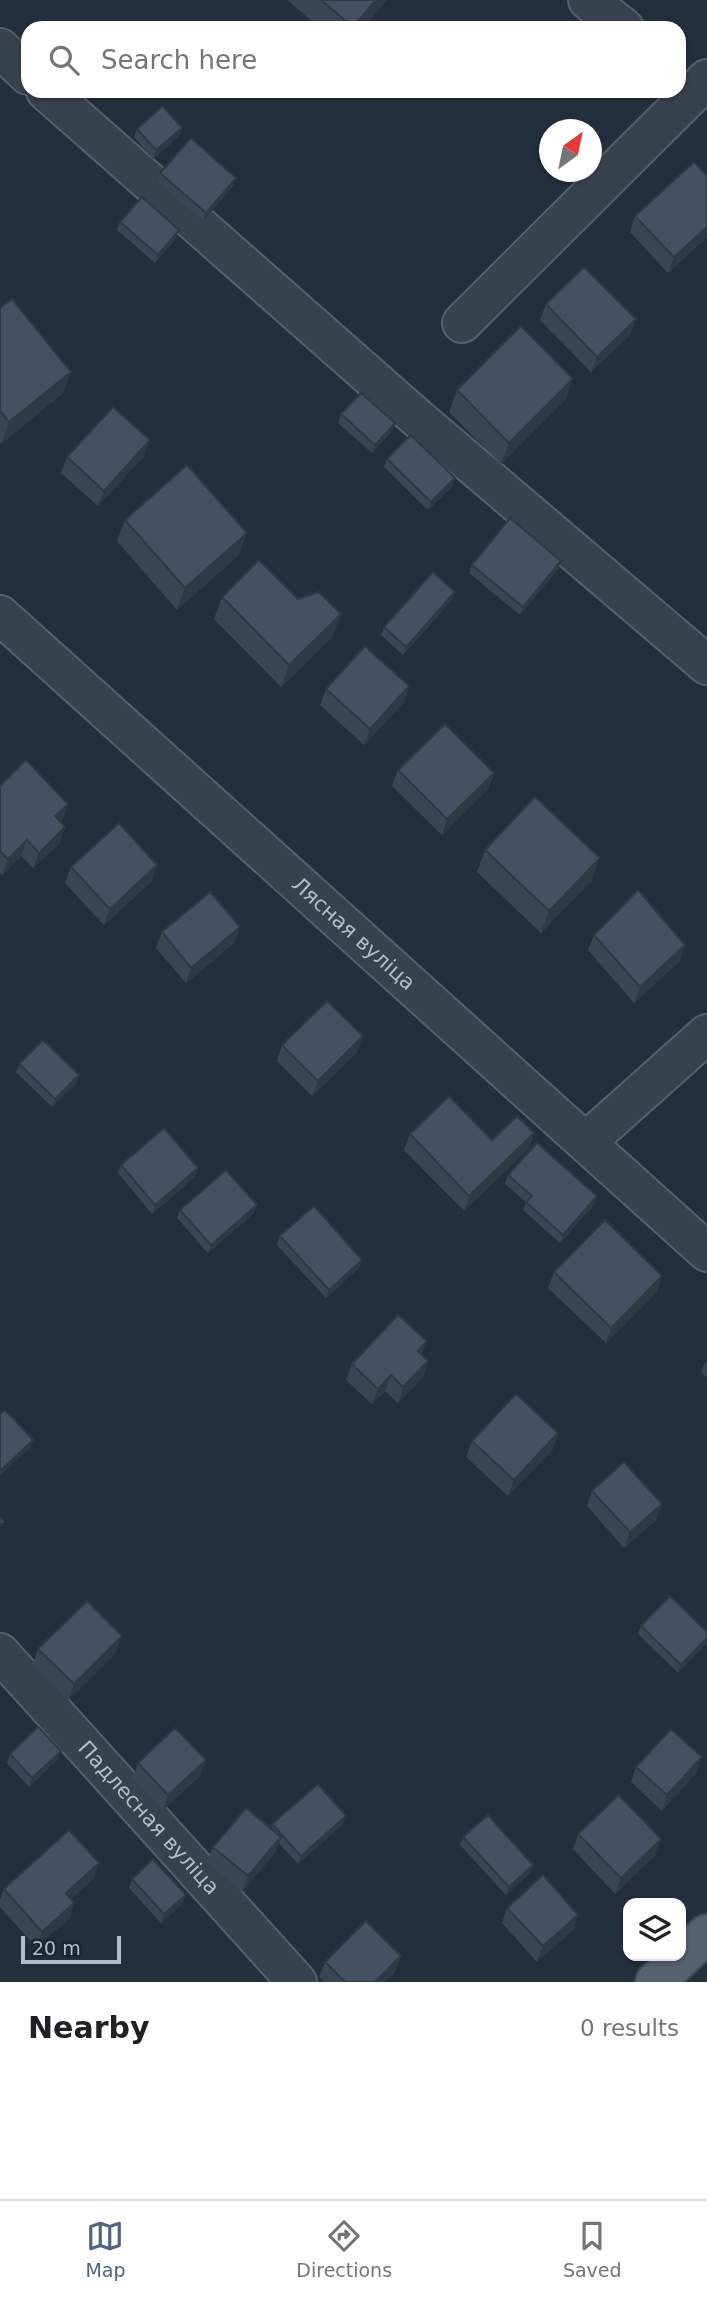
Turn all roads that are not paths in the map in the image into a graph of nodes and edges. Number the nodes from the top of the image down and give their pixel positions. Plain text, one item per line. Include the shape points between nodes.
1 (589, 0) edge
2 (615, 21) edge
3 (0, 48) edge
4 (21, 68) edge
5 (54, 98) edge
6 (683, 98) edge
7 (461, 323) dead end
8 (0, 615) edge
9 (707, 665) edge
10 (707, 1034) edge
11 (586, 1142) junction
12 (707, 1252) edge
13 (0, 1653) edge
14 (707, 1934) edge
15 (297, 1982) edge
16 (655, 1982) edge

1 - 2 street
3 - 4 street
5 - 9 street via 416,417
6 - 7 street
8 - 11 street, Лясная вуліца
10 - 11 street
11 - 12 street, Лясная вуліца
13 - 15 street, Падлесная вуліца
14 - 16 main road

